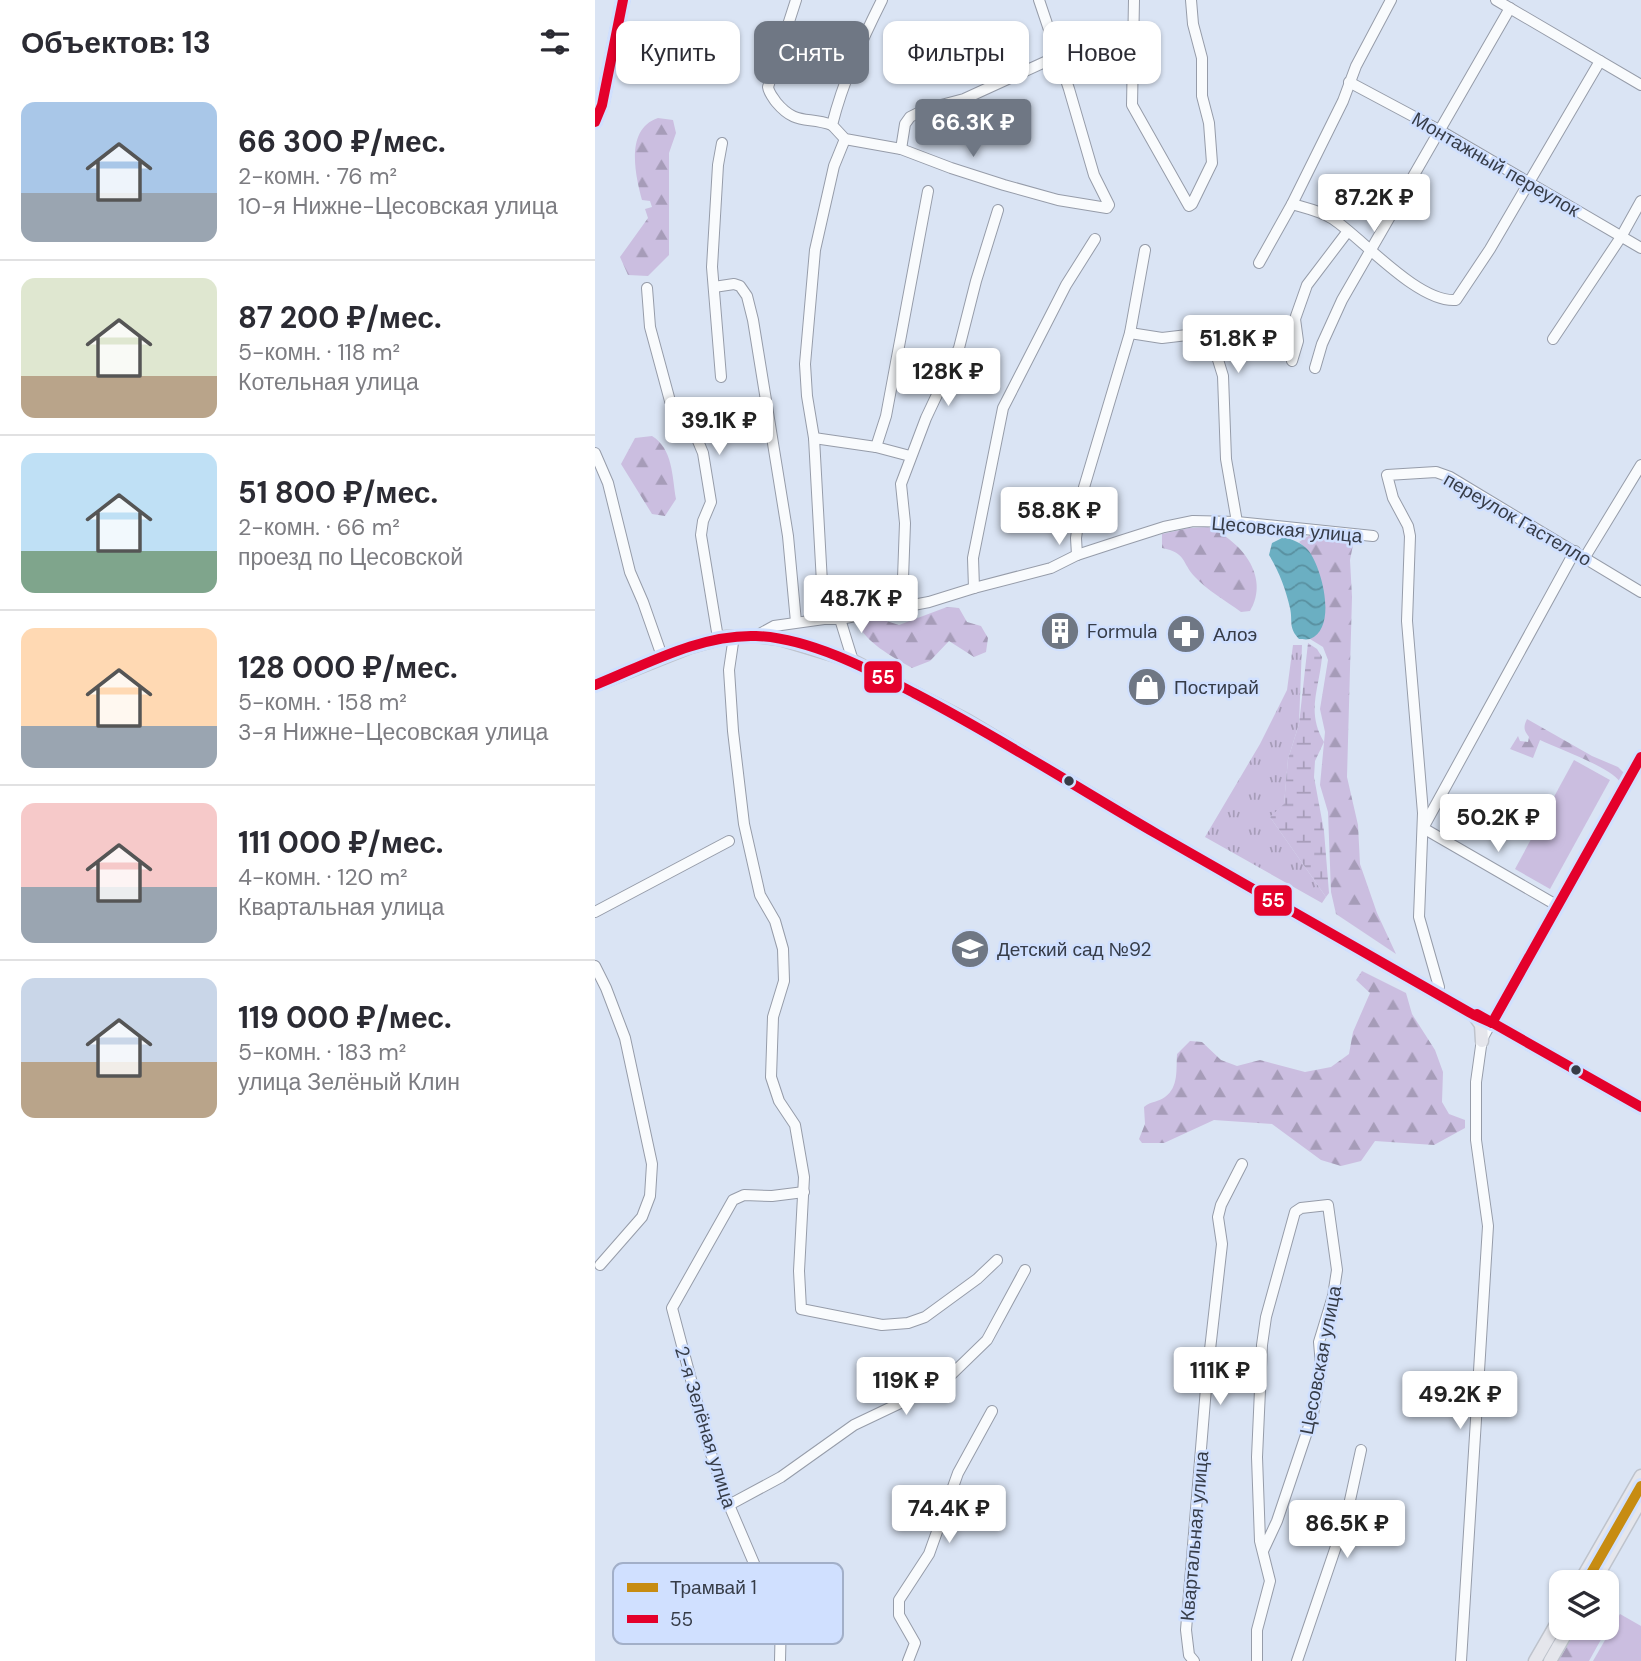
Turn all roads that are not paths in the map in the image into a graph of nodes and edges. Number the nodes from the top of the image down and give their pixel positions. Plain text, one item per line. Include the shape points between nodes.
1 (623, 0) edge
2 (796, 0) edge
3 (882, 0) edge
4 (1039, 0) edge
5 (1134, 0) edge
6 (1191, 0) edge
7 (1391, 0) edge
8 (1496, 0) edge
9 (1510, 8) junction
10 (1046, 21) edge
11 (1600, 61) junction
12 (1043, 63) edge
13 (1349, 82) junction
14 (1066, 84) edge
15 (1641, 85) edge
16 (595, 122) edge
17 (832, 125) junction
18 (1439, 130) junction
19 (845, 139) junction
20 (722, 143) dead end
21 (901, 149) junction
22 (1529, 183) junction
23 (928, 191) dead end
24 (1641, 201) edge
25 (1292, 204) junction
26 (999, 210) dead end
27 (1348, 231) junction
28 (1621, 237) junction
29 (1095, 239) dead end
30 (1641, 248) edge
31 (1145, 250) dead end
32 (1371, 251) junction
33 (1259, 263) dead end
34 (714, 287) junction
35 (647, 288) dead end
36 (1130, 333) junction
37 (1553, 339) dead end
38 (1292, 360) dead end
39 (1315, 369) dead end
40 (722, 377) dead end
41 (814, 438) junction
42 (876, 447) junction
43 (595, 453) edge
44 (910, 456) junction
45 (1641, 466) edge
46 (1237, 522) junction
47 (1373, 536) dead end
48 (1575, 551) junction
49 (1077, 555) junction
50 (1585, 557) junction
51 (974, 588) junction
52 (1641, 592) edge
53 (902, 606) junction
54 (824, 619) junction
55 (840, 619) junction
56 (796, 622) junction
57 (734, 636) junction
58 (756, 636) junction
59 (718, 638) junction
60 (663, 659) junction
61 (853, 661) junction
62 (595, 685) edge
63 (1641, 757) edge
64 (1423, 828) junction
65 (729, 841) dead end
66 (1558, 906) junction
67 (595, 912) edge
68 (595, 966) edge
69 (1437, 991) junction
70 (1473, 1015) junction
71 (1492, 1023) junction
72 (1482, 1041) junction
73 (1641, 1107) edge
74 (1242, 1164) dead end
75 (804, 1192) junction
76 (997, 1261) dead end
77 (600, 1265) dead end
78 (1025, 1270) dead end
79 (992, 1411) dead end
80 (1361, 1450) dead end
81 (1641, 1476) edge
82 (1641, 1500) edge
83 (729, 1505) junction
84 (1263, 1551) junction
85 (754, 1563) edge
86 (1593, 1570) edge
87 (1595, 1570) edge
88 (1549, 1637) edge
89 (1562, 1640) edge
90 (908, 1661) edge
91 (1194, 1661) edge
92 (1257, 1661) edge
93 (1297, 1661) edge
94 (1461, 1661) edge
95 (1535, 1661) edge
96 (1550, 1661) edge

1 - 16 main road
2 - 17 street via 769,92 796,119
3 - 17 street via 859,48
4 - 10 street
5 - 6 street via 1132,105 1189,206 1212,163
7 - 13 street
8 - 9 street
9 - 11 street
9 - 18 street
11 - 15 street
11 - 22 street
12 - 21 street via 964,99 910,117
13 - 18 street, Монтажный переулок
13 - 25 street
14 - 21 street via 1109,208 1004,185
17 - 19 street
18 - 22 street, Монтажный переулок
18 - 32 street
19 - 21 street
19 - 41 street via 833,169 815,250 805,378
20 - 34 street
22 - 28 street, Монтажный переулок
22 - 32 street via 1453,301 1397,273
23 - 42 street via 886,416
24 - 28 street
25 - 27 street via 1327,215
25 - 33 street
26 - 44 street via 959,348
27 - 32 street
27 - 38 street via 1307,285 1295,321 1298,341
28 - 30 street, Монтажный переулок
28 - 37 street
29 - 51 street via 1003,408 973,558
31 - 36 street
32 - 39 street via 1331,322
34 - 40 street
34 - 56 street via 741,287 753,320 788,536
35 - 59 street via 650,327 670,401 695,433 703,453 711,502 701,535
36 - 46 street via 1162,338 1204,333 1211,337 1223,376 1226,459
36 - 49 street via 1082,494
41 - 42 street
41 - 54 street
42 - 44 street
43 - 60 street via 608,483 630,572
44 - 53 street via 901,491 905,523
45 - 50 street
46 - 47 street, Цесовская улица
46 - 49 street, Цесовская улица via 1164,527
48 - 50 street, переулок Гастелло
48 - 64 street
48 - 64 street, переулок Гастелло via 1450,477 1436,472 1387,475 1410,536 1408,621
49 - 51 street, Цесовская улица via 1051,568
50 - 52 street, переулок Гастелло
51 - 53 street, Цесовская улица via 929,603
53 - 55 street, Цесовская улица
54 - 55 street, Цесовская улица
54 - 56 street, Цесовская улица
55 - 61 street
56 - 58 street, Цесовская улица via 771,627
57 - 58 main road
57 - 59 main road
57 - 75 street via 729,670 744,824 760,895 775,920 783,949 784,981 773,1017 771,1077 779,1101 795,1125
58 - 61 main road via 799,643
59 - 60 main road
60 - 62 main road
61 - 69 main road via 968,721
63 - 66 street
64 - 66 street
64 - 69 street via 1419,917
65 - 67 street
66 - 71 street
68 - 77 street via 625,1038 652,1172 642,1217
69 - 70 main road
69 - 71 main road
70 - 71 main road
70 - 72 main road via 1481,1025
71 - 72 street
71 - 73 main road
72 - 94 street via 1476,1082 1476,1140 1487,1226
74 - 91 street, Квартальная улица via 1218,1217 1222,1244 1186,1630
75 - 76 street via 801,1309 882,1325 917,1321
75 - 83 street, 2-я Зелёная улица via 744,1195 733,1200 672,1308 709,1451
78 - 83 street via 987,1340 952,1374 854,1425 781,1478
79 - 90 street via 958,1473 929,1554 899,1600 899,1615 915,1643
80 - 93 street via 1347,1514
81 - 86 main road
82 - 87 main road
83 - 85 street, 2-я Зелёная улица
84 - 84 street, Цесовская улица via 1312,1420 1321,1364 1319,1342 1337,1270 1328,1205 1306,1206 1295,1212 1266,1317 1257,1457
84 - 92 street via 1270,1581 1257,1630
88 - 95 main road
89 - 96 main road

